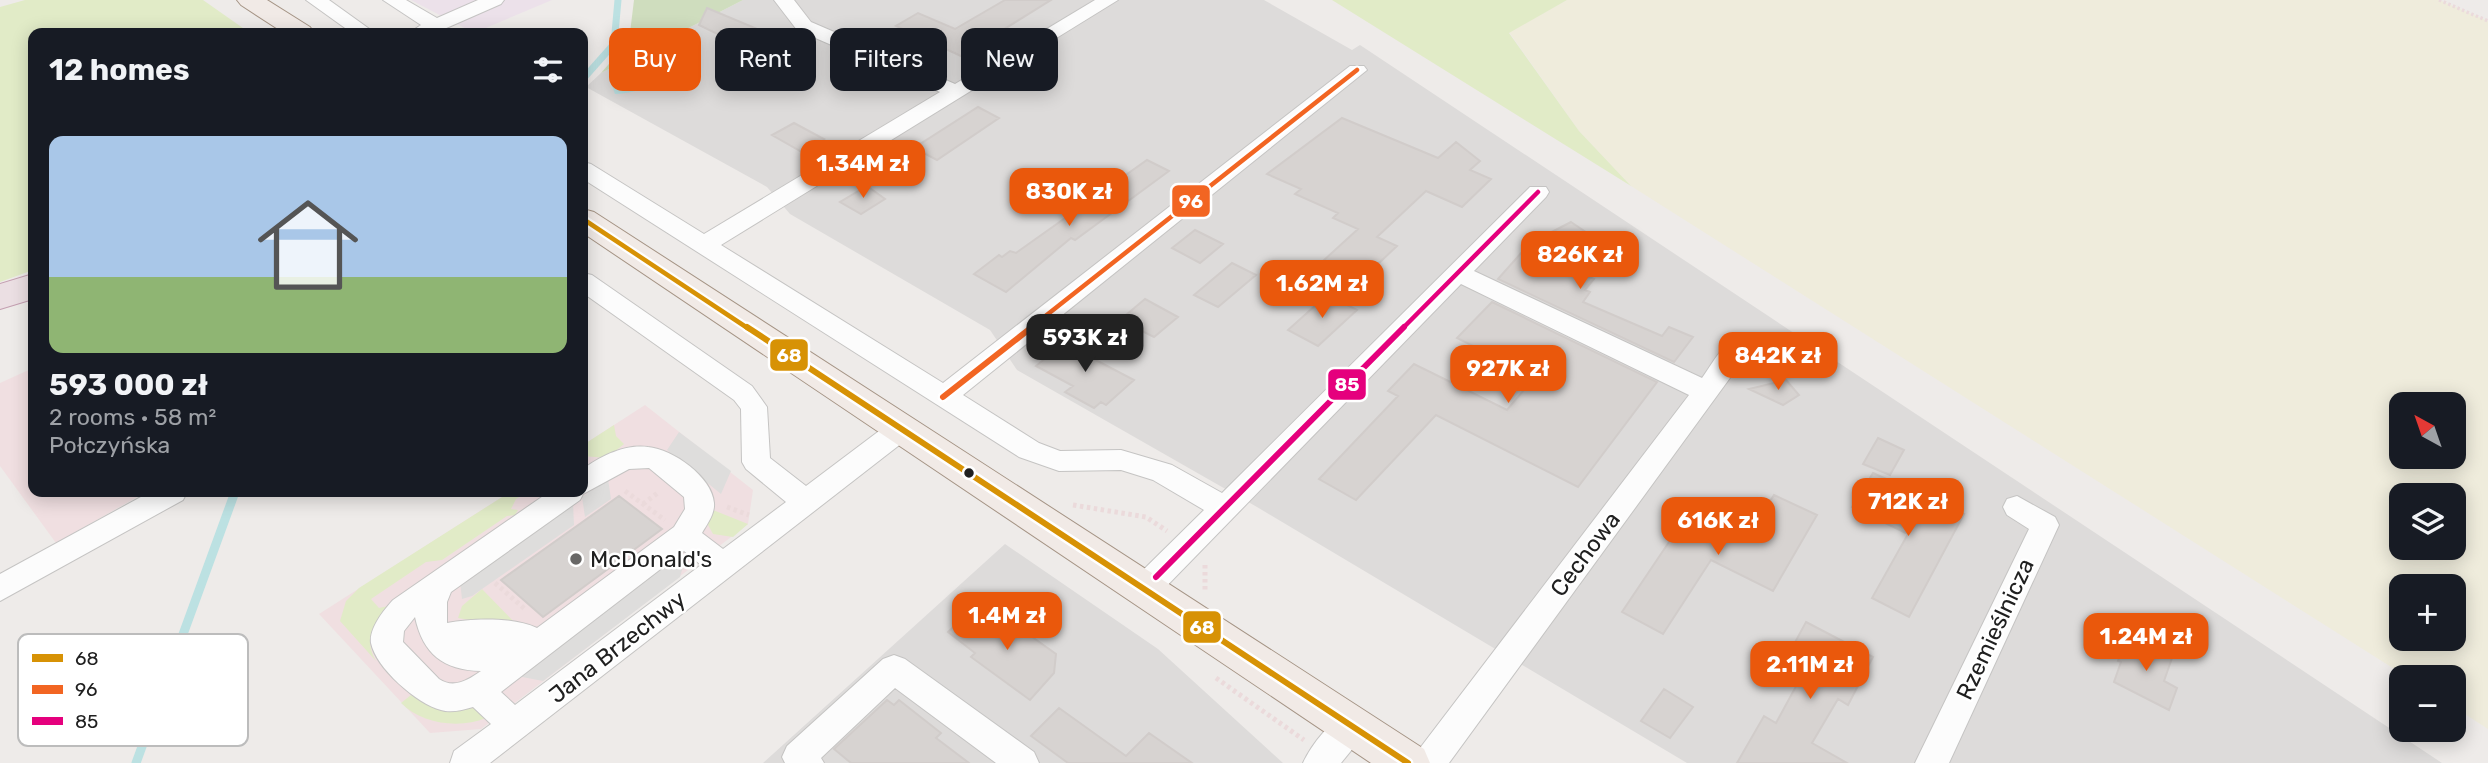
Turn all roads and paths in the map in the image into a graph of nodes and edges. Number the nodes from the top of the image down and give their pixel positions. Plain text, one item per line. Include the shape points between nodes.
1 (250, 0) edge
2 (316, 0) edge
3 (393, 0) edge
4 (494, 0) edge
5 (785, 0) edge
6 (1108, 0) edge
7 (2439, 0) edge
8 (2488, 22) edge
9 (293, 28) edge
10 (358, 28) edge
11 (426, 28) edge
12 (429, 28) edge
13 (1357, 70) dead end
14 (957, 92) junction
15 (588, 172) edge
16 (1538, 192) dead end
17 (588, 222) edge
18 (705, 244) junction
19 (1457, 272) junction
20 (588, 284) edge
21 (28, 288) edge
22 (0, 297) edge
23 (1741, 345) dead end
24 (1705, 391) junction
25 (943, 397) junction
26 (901, 429) junction
27 (588, 480) edge
28 (666, 487) dead end
29 (625, 491) dead end
30 (563, 497) edge
31 (140, 499) edge
32 (806, 502) junction
33 (1067, 503) dead end
34 (643, 504) junction
35 (2017, 507) dead end
36 (1225, 508) junction
37 (657, 514) junction
38 (649, 520) dead end
39 (686, 527) junction
40 (771, 528) junction
41 (1189, 545) junction
42 (722, 565) junction
43 (495, 583) dead end
44 (438, 586) junction
45 (0, 589) edge
46 (1144, 589) junction
47 (534, 630) junction
48 (436, 638) joint
49 (1212, 675) dead end
50 (478, 691) junction
51 (514, 725) junction
52 (1351, 726) junction
53 (1323, 760) edge
54 (466, 762) edge
55 (807, 763) edge
56 (1022, 763) edge
57 (1408, 763) edge
58 (1429, 763) edge
59 (1932, 763) edge

1 - 9 main road
2 - 10 street
3 - 11 street
4 - 12 street
5 - 14 street via 804,26
6 - 14 street
7 - 8 path
13 - 25 street
14 - 18 street
15 - 18 street
16 - 19 street
17 - 26 main road
18 - 25 street
19 - 24 street
19 - 36 street
20 - 32 street via 743,393 754,407 756,462
21 - 22 highway
23 - 24 street, Cechowa
24 - 58 street, Cechowa
25 - 36 street via 1029,450 1059,461 1121,460 1162,472
26 - 32 street, Jana Brzechwy
26 - 46 main road
27 - 39 street via 612,464 657,459 695,487
28 - 34 path
29 - 34 path
30 - 44 street
31 - 45 street
32 - 40 street, Jana Brzechwy
33 - 41 path via 1146,517
34 - 37 path
35 - 59 street, Rzemieślnicza via 2045,525
36 - 41 street
37 - 38 path
37 - 39 path via 667,522 674,517
39 - 40 path via 759,519
39 - 42 street
39 - 47 street via 630,559
39 - 50 street
40 - 42 street, Jana Brzechwy
41 - 46 street
42 - 51 street, Jana Brzechwy
43 - 47 path via 510,592
44 - 48 street via 428,610
44 - 50 street via 396,618 388,636 389,650 430,693 449,697
46 - 52 main road
47 - 48 street via 504,651 486,656 452,653
49 - 53 path
50 - 51 street
51 - 54 street, Jana Brzechwy
52 - 53 street
52 - 57 main road
55 - 56 street via 799,757 894,669

